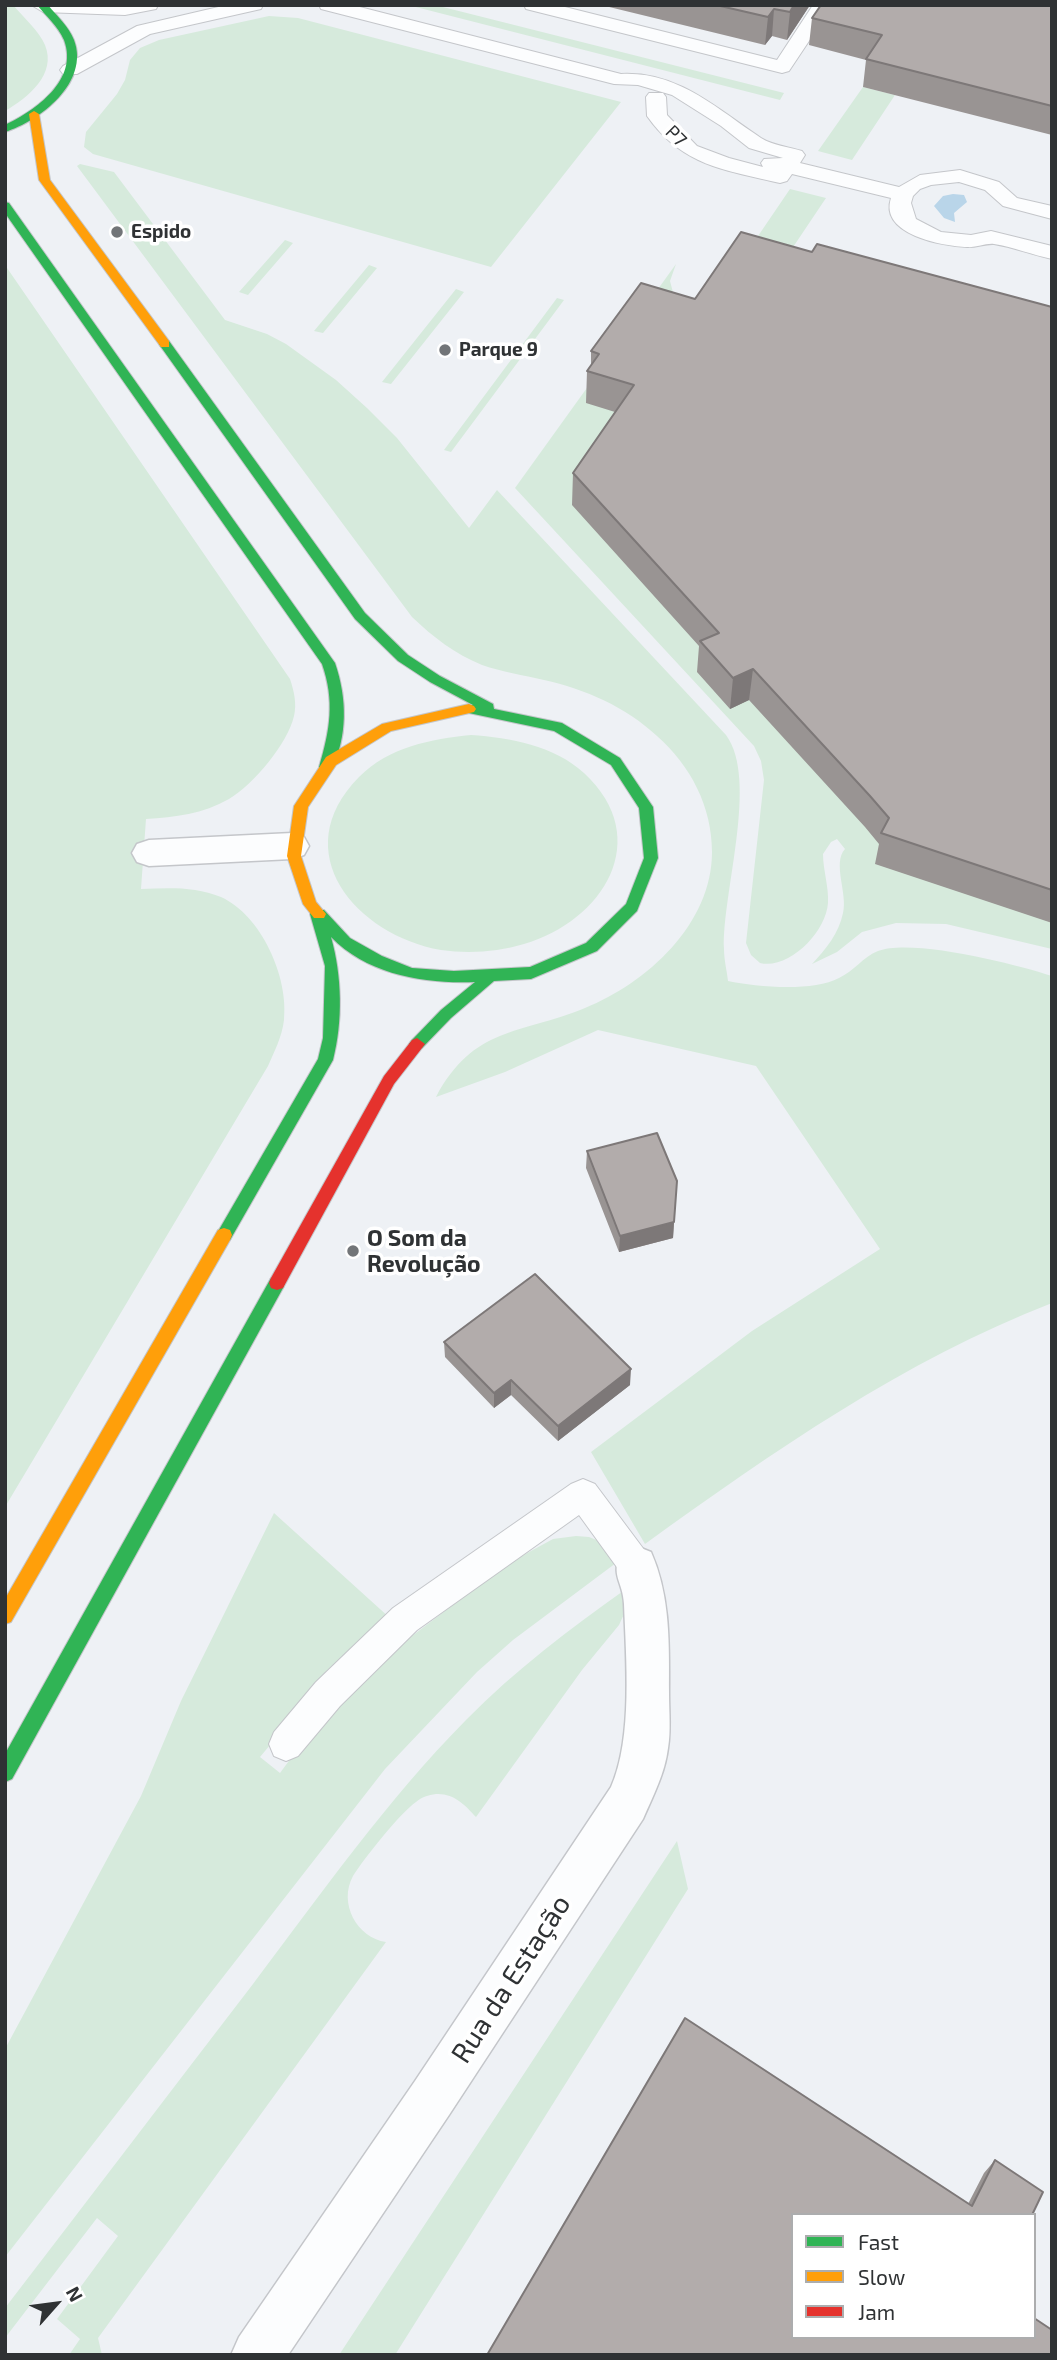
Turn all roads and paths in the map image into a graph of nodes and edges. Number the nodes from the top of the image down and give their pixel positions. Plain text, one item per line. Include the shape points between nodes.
1 (254, 5) edge
2 (328, 5) edge
3 (533, 5) edge
4 (823, 5) edge
5 (43, 6) edge
6 (145, 6) edge
7 (564, 9) edge
8 (204, 10) edge
9 (69, 70) junction
10 (621, 80) junction
11 (34, 114) junction
12 (5, 129) edge
13 (788, 167) junction
14 (903, 194) junction
15 (5, 205) edge
16 (1052, 213) edge
17 (1052, 253) edge
18 (493, 710) junction
19 (326, 767) junction
20 (292, 846) junction
21 (149, 853) dead end
22 (317, 914) junction
23 (488, 980) junction
24 (636, 1566) joint
25 (5, 1616) edge
26 (286, 1744) dead end
27 (5, 1773) edge
28 (257, 2355) edge

1 - 8 lane
2 - 10 lane
3 - 7 lane
4 - 7 lane via 782,67
5 - 6 lane
5 - 9 main road via 69,40 73,55
8 - 9 lane via 134,34
9 - 11 main road via 50,100
10 - 13 lane via 639,79 679,91 756,145 795,155
10 - 13 lane, P7 via 656,97 657,116 690,150 719,155 780,177
11 - 12 main road
11 - 18 main road via 45,180 360,615 389,648 427,677
13 - 14 lane
14 - 16 lane via 927,179 960,176 992,186 1010,202
14 - 17 lane via 900,203 908,223 936,238 971,242 991,237
15 - 19 main road via 328,663 339,686 341,712
18 - 19 main road via 445,711 399,721 359,740
18 - 23 main road via 542,719 606,751 646,801 655,840 639,899 609,933 590,948 541,970
19 - 20 main road via 300,805
20 - 21 street
20 - 22 main road via 298,881
22 - 23 main road via 360,952 389,965 421,975
22 - 25 main road via 332,966 331,1038 325,1060
23 - 27 main road via 440,1017 389,1080
24 - 26 lane via 583,1494 405,1619 328,1694
24 - 28 street, Rua da Estação via 645,1599 646,1747 627,1803

